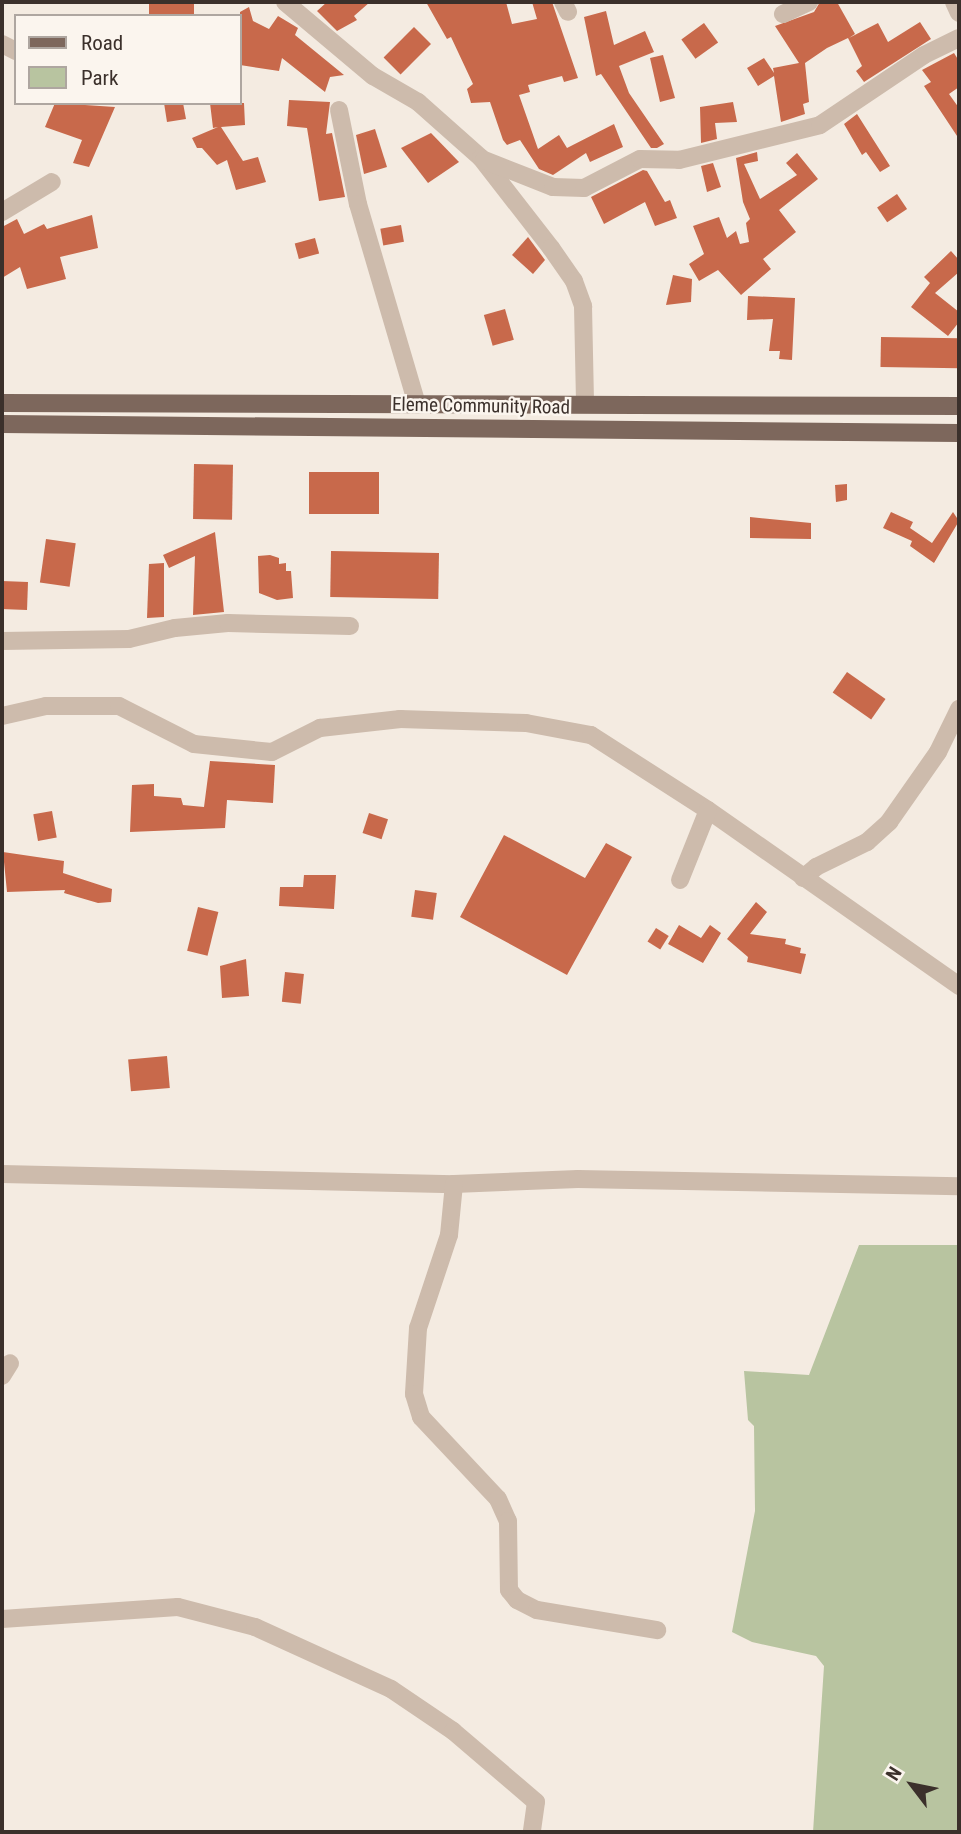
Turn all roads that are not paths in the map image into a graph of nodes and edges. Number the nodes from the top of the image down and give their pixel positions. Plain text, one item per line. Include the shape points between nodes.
1 (285, 2) edge
2 (809, 2) edge
3 (954, 2) edge
4 (959, 13) edge
5 (783, 15) dead end
6 (959, 38) edge
7 (339, 110) dead end
8 (481, 158) junction
9 (52, 182) dead end
10 (2, 212) edge
11 (2, 402) edge
12 (417, 404) junction
13 (585, 404) junction
14 (959, 406) edge
15 (2, 425) edge
16 (959, 433) edge
17 (350, 626) dead end
18 (2, 641) edge
19 (959, 709) edge
20 (2, 716) edge
21 (708, 810) junction
22 (803, 878) junction
23 (680, 880) dead end
24 (959, 986) edge
25 (2, 1174) edge
26 (454, 1184) junction
27 (959, 1186) edge
28 (2, 1619) edge
29 (657, 1630) dead end
30 (532, 1832) edge

1 - 8 street via 373,76 418,102
2 - 5 street
3 - 4 street
6 - 8 street via 924,55 820,125 679,160 640,159 584,188 553,187
7 - 12 street via 358,204
8 - 13 street via 574,281 583,306
9 - 10 street
11 - 12 main road, Eleme Community Road
12 - 13 main road, Eleme Community Road
13 - 14 main road, Eleme Community Road
15 - 16 main road, Eleme Community Road
17 - 18 street via 228,623 175,628 129,639
19 - 22 street via 926,771 889,822 867,842
20 - 21 street via 46,706 119,706 194,744 272,752 335,726 400,719 526,723 591,735
21 - 22 street
21 - 23 street
22 - 24 street
25 - 26 street
26 - 27 street via 578,1180
26 - 29 street via 449,1235 418,1328 414,1394 421,1417 498,1499 508,1521 509,1590 517,1600 537,1611
28 - 30 street via 178,1607 255,1627 379,1683 453,1731 529,1793 537,1812

